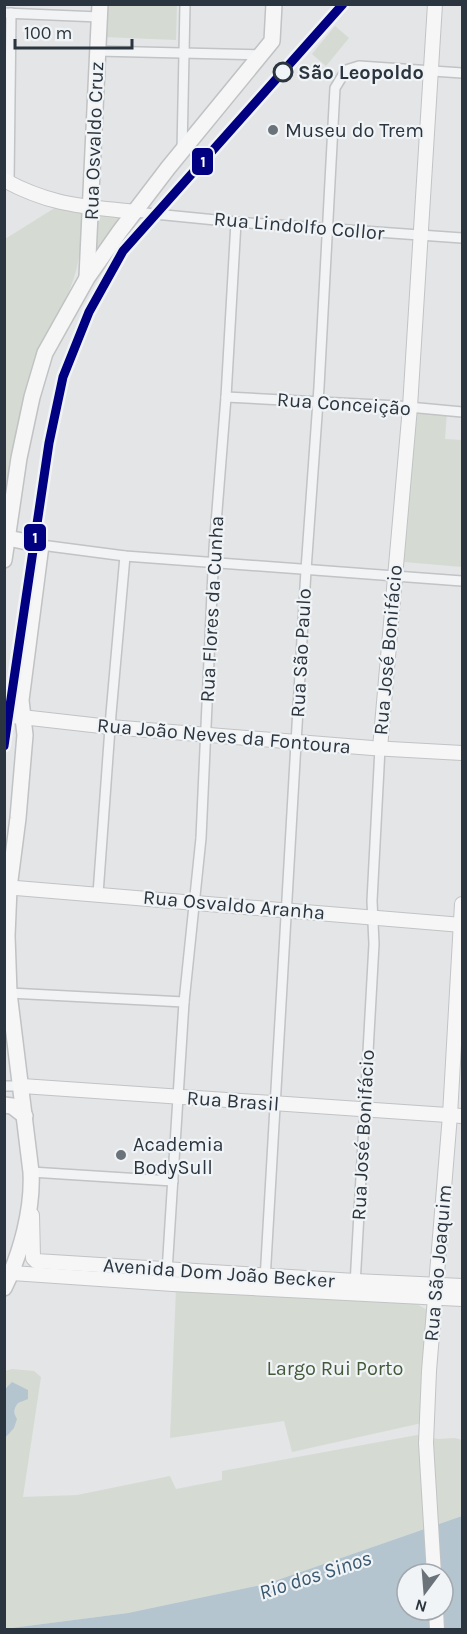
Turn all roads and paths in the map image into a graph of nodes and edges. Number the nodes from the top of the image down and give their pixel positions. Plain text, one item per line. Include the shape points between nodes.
1 (185, 4) edge
2 (274, 4) edge
3 (436, 5) edge
4 (100, 11) edge
5 (8, 13) edge
6 (97, 51) junction
7 (184, 53) junction
8 (262, 55) junction
9 (431, 71) junction
10 (462, 74) edge
11 (182, 151) junction
12 (7, 181) edge
13 (91, 208) junction
14 (135, 212) junction
15 (236, 222) junction
16 (327, 229) junction
17 (421, 236) junction
18 (462, 238) edge
19 (87, 278) junction
20 (226, 397) junction
21 (318, 401) junction
22 (410, 408) junction
23 (462, 412) edge
24 (8, 538) junction
25 (41, 545) junction
26 (125, 556) junction
27 (4, 560) edge
28 (213, 563) junction
29 (306, 570) junction
30 (394, 577) junction
31 (462, 581) edge
32 (4, 715) edge
33 (22, 717) junction
34 (110, 727) junction
35 (205, 735) junction
36 (297, 741) junction
37 (380, 748) junction
38 (462, 753) edge
39 (7, 888) edge
40 (98, 894) junction
41 (195, 902) junction
42 (462, 904) edge
43 (286, 909) junction
44 (373, 916) junction
45 (462, 925) edge
46 (9, 993) junction
47 (184, 1002) junction
48 (4, 1086) edge
49 (22, 1086) junction
50 (178, 1097) junction
51 (276, 1104) junction
52 (4, 1105) edge
53 (364, 1111) junction
54 (25, 1116) junction
55 (456, 1116) edge
56 (31, 1173) junction
57 (173, 1180) junction
58 (31, 1202) junction
59 (168, 1269) junction
60 (8, 1271) edge
61 (265, 1282) junction
62 (166, 1284) junction
63 (462, 1286) edge
64 (4, 1288) edge
65 (355, 1288) junction
66 (436, 1291) junction
67 (462, 1299) edge
68 (433, 1562) edge

1 - 7 street
2 - 8 main road via 272,41
3 - 9 street, Rua José Bonifácio
4 - 5 street
4 - 6 main road, Rua Osvaldo Cruz
5 - 12 street
6 - 7 street
6 - 13 main road, Rua Osvaldo Cruz
7 - 8 street
7 - 11 street
8 - 11 main road
9 - 10 street
9 - 16 street, Rua São Paulo via 359,66 345,70 335,88
9 - 17 street, Rua José Bonifácio
11 - 14 main road
12 - 13 street via 48,200
13 - 14 street
13 - 19 main road, Rua Osvaldo Cruz
14 - 15 street, Rua Lindolfo Collor
14 - 19 main road
15 - 16 street, Rua Lindolfo Collor
15 - 20 street, Rua Flores da Cunha
16 - 17 street, Rua Lindolfo Collor
16 - 21 street, Rua São Paulo
17 - 18 street, Rua Lindolfo Collor
17 - 22 street, Rua José Bonifácio
19 - 24 main road via 45,353 38,375 19,458
20 - 21 street, Rua Conceição
20 - 28 street, Rua Flores da Cunha
21 - 22 street, Rua Conceição
21 - 29 street, Rua São Paulo
22 - 23 street, Rua Conceição
22 - 30 street, Rua José Bonifácio
24 - 25 main road
24 - 27 main road
25 - 26 street
25 - 33 main road
26 - 28 street
26 - 34 street
28 - 29 street
28 - 35 street, Rua Flores da Cunha
29 - 30 street
29 - 36 street, Rua São Paulo
30 - 31 street
30 - 37 street, Rua José Bonifácio
32 - 33 street, Rua João Neves da Fontoura
33 - 34 street, Rua João Neves da Fontoura
33 - 39 main road via 25,735 18,818
34 - 35 street, Rua João Neves da Fontoura
34 - 40 street
35 - 36 street, Rua João Neves da Fontoura
35 - 41 street, Rua Flores da Cunha
36 - 37 street, Rua João Neves da Fontoura
36 - 43 street, Rua São Paulo
37 - 38 street, Rua João Neves da Fontoura
37 - 44 street, Rua José Bonifácio
39 - 40 street, Rua Osvaldo Aranha
39 - 46 main road
40 - 41 street, Rua Osvaldo Aranha
41 - 43 street, Rua Osvaldo Aranha
41 - 47 street, Rua Flores da Cunha
42 - 45 street, Rua São Joaquim
43 - 44 street, Rua Osvaldo Aranha
43 - 51 street, Rua São Paulo
44 - 45 street, Rua Osvaldo Aranha
44 - 53 street, Rua José Bonifácio
45 - 55 street, Rua São Joaquim
46 - 47 street
46 - 49 main road
47 - 50 street, Rua Flores da Cunha
48 - 49 street, Rua Brasil
49 - 50 street, Rua Brasil
49 - 54 main road
50 - 51 street, Rua Brasil
50 - 57 street, Rua Flores da Cunha
51 - 53 street, Rua Brasil
51 - 61 street, Rua São Paulo
52 - 54 main road
53 - 55 street, Rua Brasil
53 - 65 street, Rua José Bonifácio
54 - 56 main road
55 - 66 street, Rua São Joaquim
56 - 57 street
56 - 58 main road
57 - 59 street, Rua Flores da Cunha
58 - 59 street, Avenida Dom João Becker via 34,1260
58 - 60 main road
59 - 61 street, Avenida Dom João Becker
59 - 62 street, Rua Flores da Cunha
60 - 62 street, Avenida Dom João Becker
60 - 64 main road
61 - 62 street, Avenida Dom João Becker
61 - 65 street, Avenida Dom João Becker
63 - 66 street, Avenida Dom João Becker
65 - 66 street, Avenida Dom João Becker
66 - 67 street, Avenida Dom João Becker
66 - 68 street, Rua São Joaquim via 426,1443

